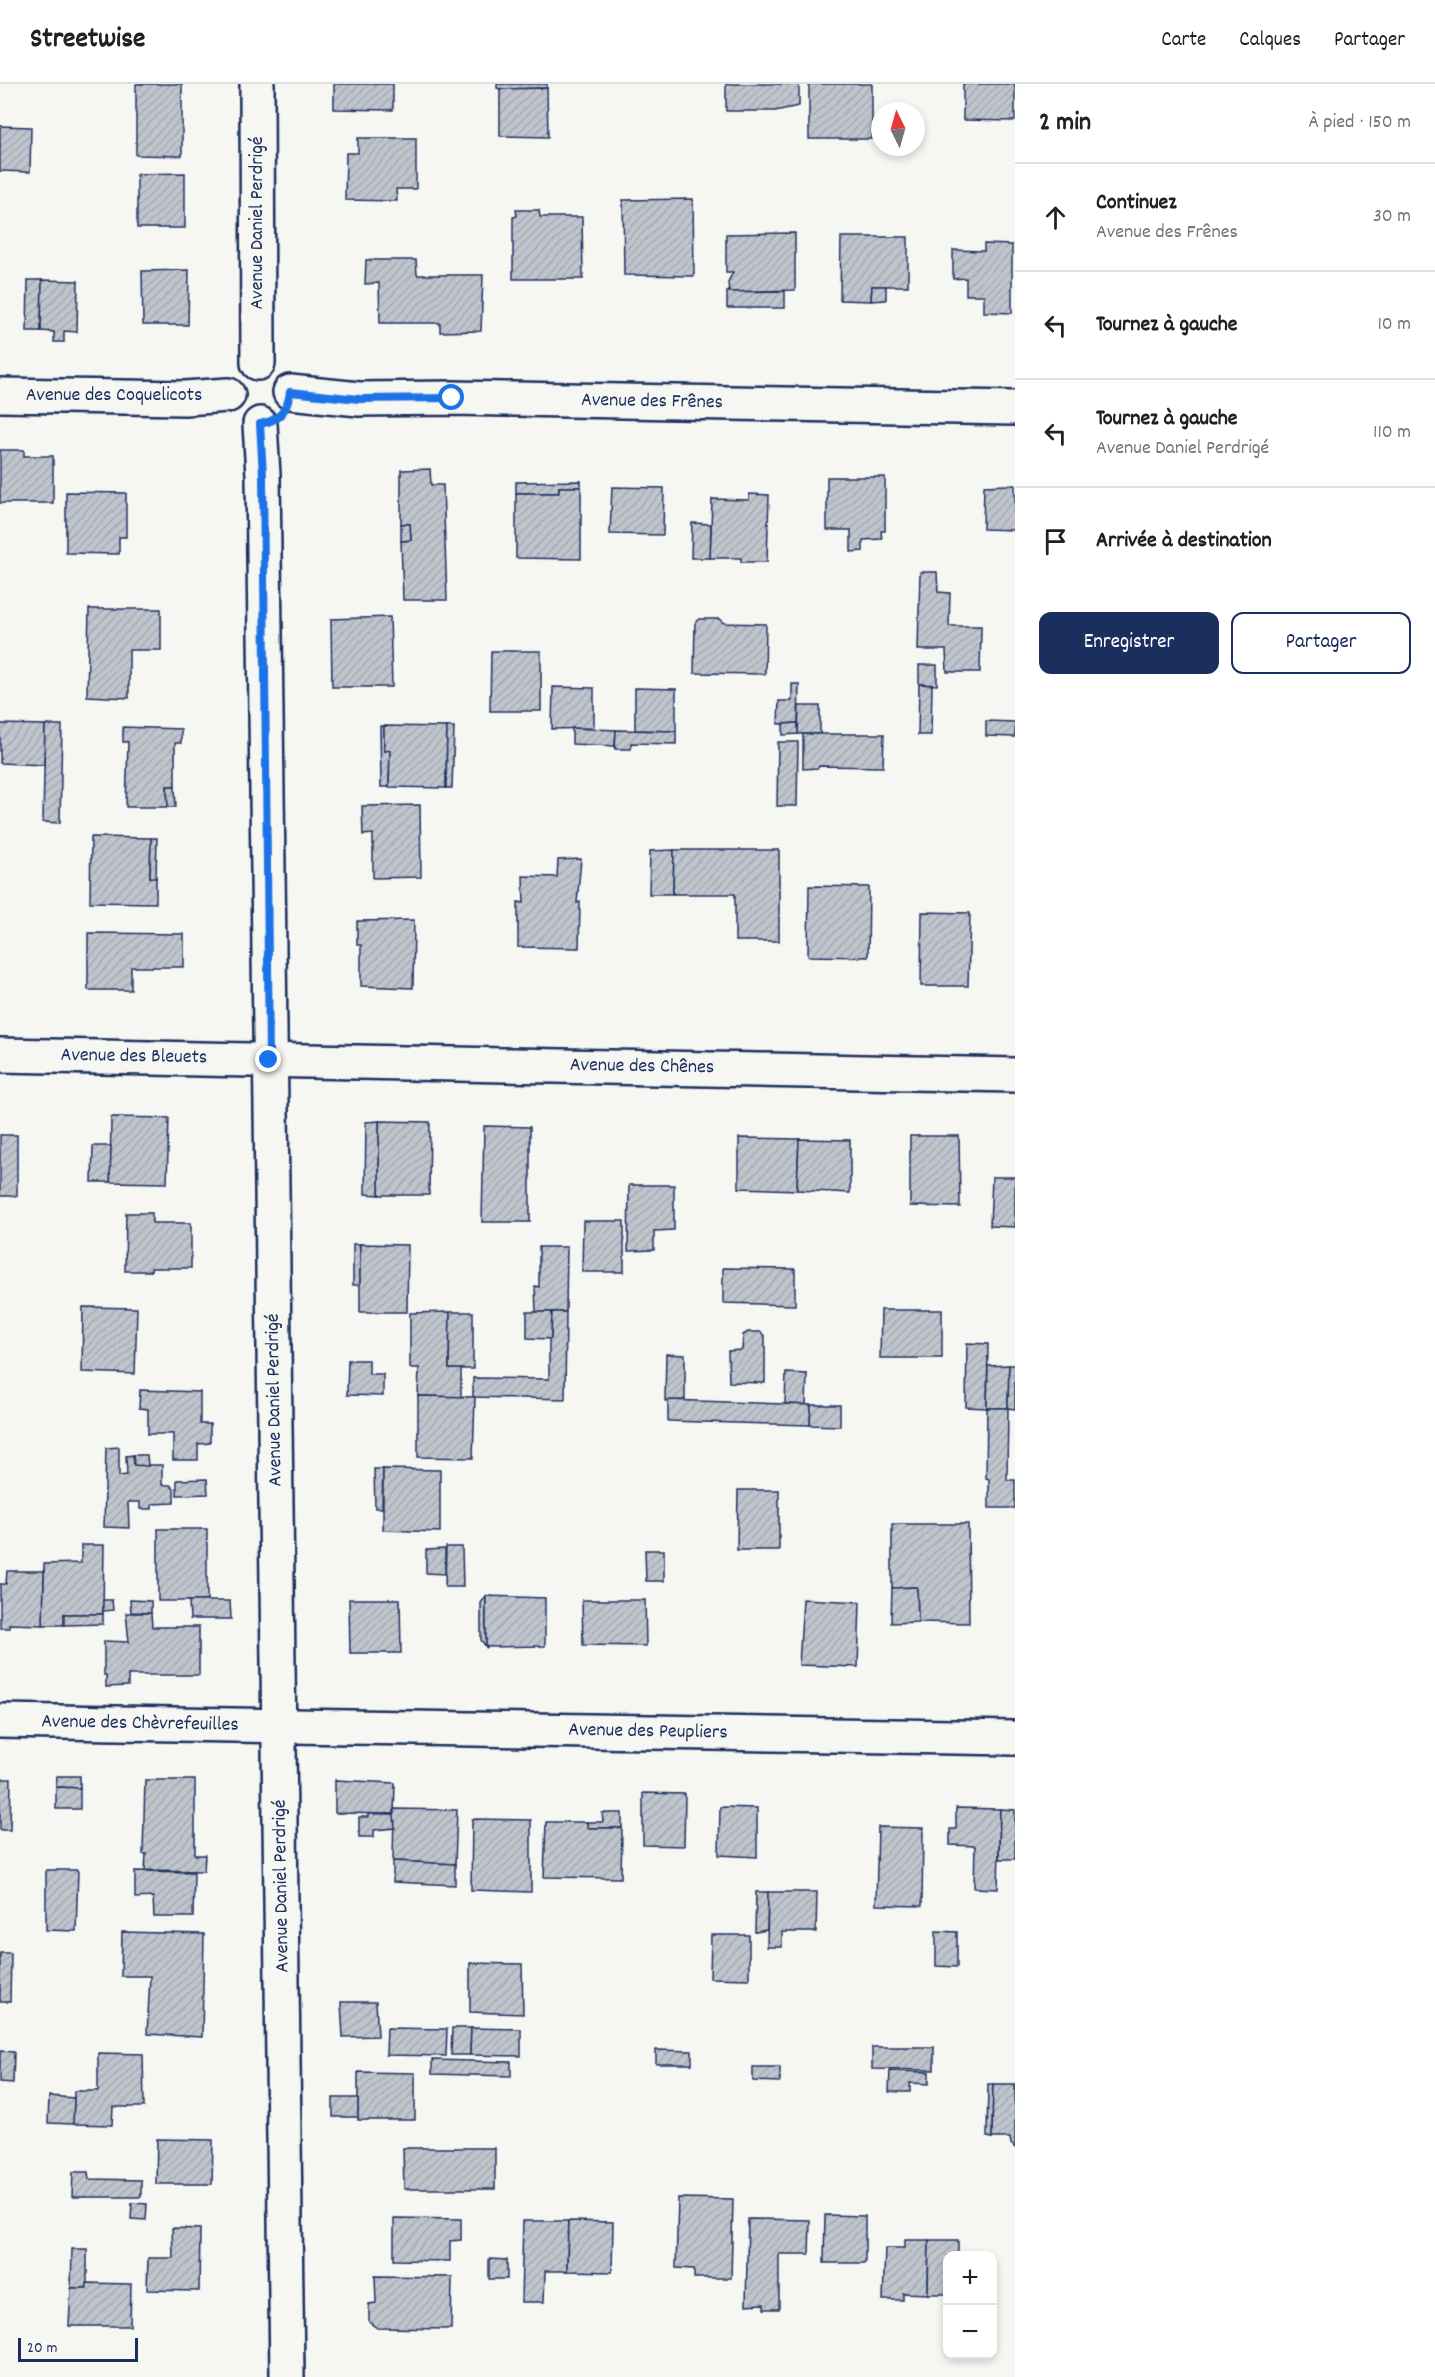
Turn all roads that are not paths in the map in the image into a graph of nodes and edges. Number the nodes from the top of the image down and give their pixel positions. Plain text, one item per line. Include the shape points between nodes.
1 (257, 84) edge
2 (258, 363) junction
3 (290, 392) junction
4 (228, 394) junction
5 (0, 395) edge
6 (1015, 408) edge
7 (260, 424) junction
8 (0, 1055) edge
9 (269, 1060) junction
10 (1015, 1075) edge
11 (0, 1721) edge
12 (281, 1727) junction
13 (1015, 1738) edge
14 (287, 2377) edge

1 - 2 street, Avenue Daniel Perdrigé
2 - 3 street via 283,374
2 - 4 street via 240,369
3 - 6 street, Avenue des Frênes via 359,399
3 - 7 street via 278,418
4 - 5 street, Avenue des Coquelicots via 185,398
4 - 7 street via 235,413 250,423
7 - 9 street, Avenue Daniel Perdrigé
8 - 9 street, Avenue des Bleuets
9 - 10 street, Avenue des Chênes
9 - 12 street, Avenue Daniel Perdrigé
11 - 12 street, Avenue des Chèvrefeuilles
12 - 13 street, Avenue des Peupliers
12 - 14 street, Avenue Daniel Perdrigé

